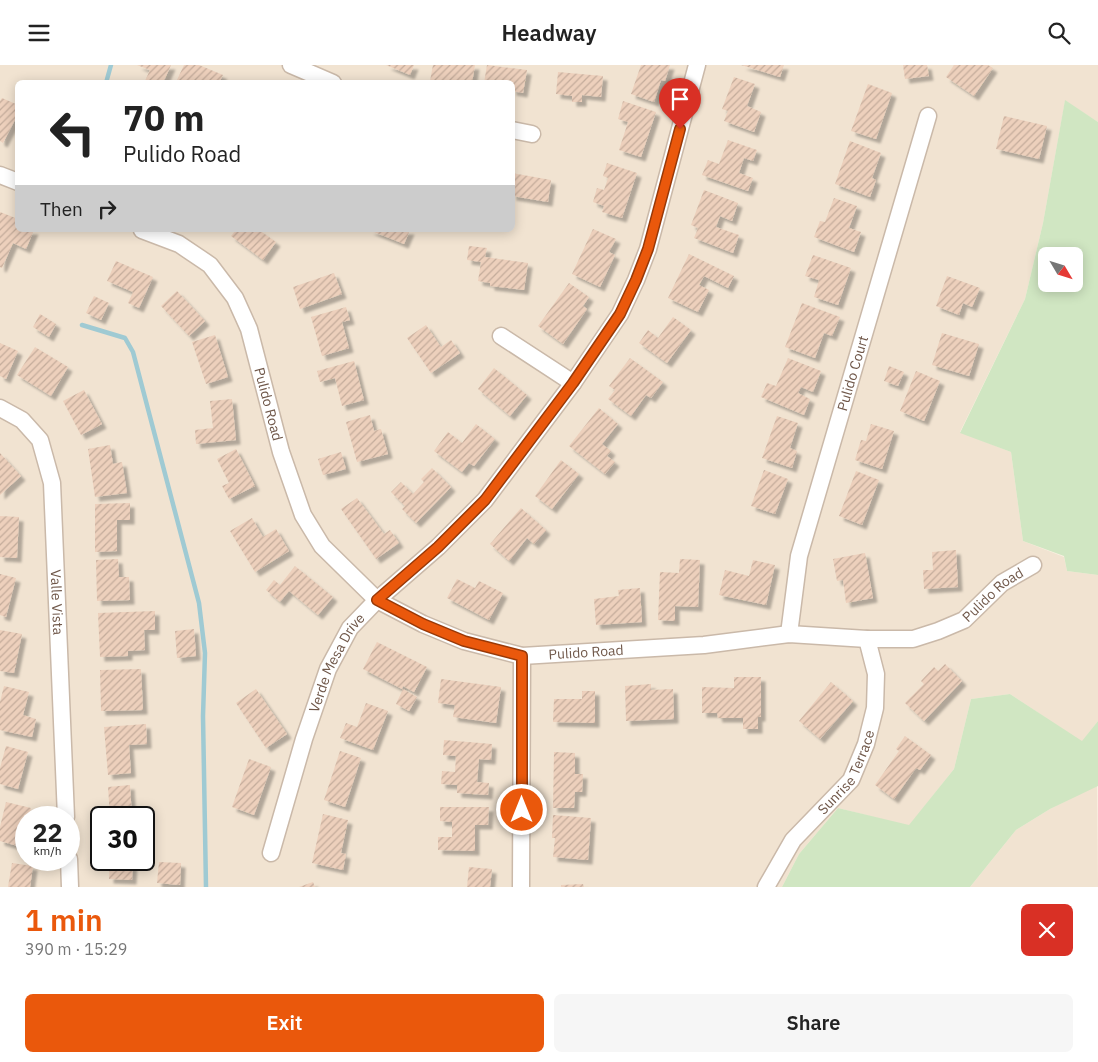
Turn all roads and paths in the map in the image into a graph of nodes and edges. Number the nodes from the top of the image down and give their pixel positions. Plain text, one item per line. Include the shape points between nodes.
1 (291, 65) edge
2 (697, 65) edge
3 (326, 80) edge
4 (928, 116) dead end
5 (515, 131) edge
6 (532, 134) dead end
7 (0, 175) edge
8 (15, 181) edge
9 (147, 232) edge
10 (501, 336) dead end
11 (573, 383) junction
12 (0, 408) edge
13 (1033, 565) dead end
14 (377, 600) junction
15 (789, 634) junction
16 (868, 639) junction
17 (522, 656) junction
18 (66, 806) edge
19 (271, 853) dead end
20 (69, 871) edge
21 (70, 887) edge
22 (521, 887) edge
23 (766, 887) edge

1 - 3 street
2 - 11 street, Verde Mesa Drive via 648,249 636,280 620,314
4 - 15 street, Pulido Court via 799,556
5 - 6 street
7 - 8 street
9 - 14 street, Pulido Road via 179,245 210,265 235,298 249,329 281,452 303,515 322,546
10 - 11 street
11 - 14 street, Verde Mesa Drive via 485,500 438,547
12 - 18 street, Valle Vista via 22,420 40,440 52,483
13 - 16 street, Pulido Road via 1002,583 964,620 913,639
14 - 17 street, Pulido Road via 456,637
14 - 19 street, Verde Mesa Drive via 350,628 328,669
15 - 16 street, Pulido Road
15 - 17 street, Pulido Road via 704,645
16 - 23 street, Sunrise Terrace via 876,674 875,708 866,744 851,780 793,840
17 - 22 street
20 - 21 street

